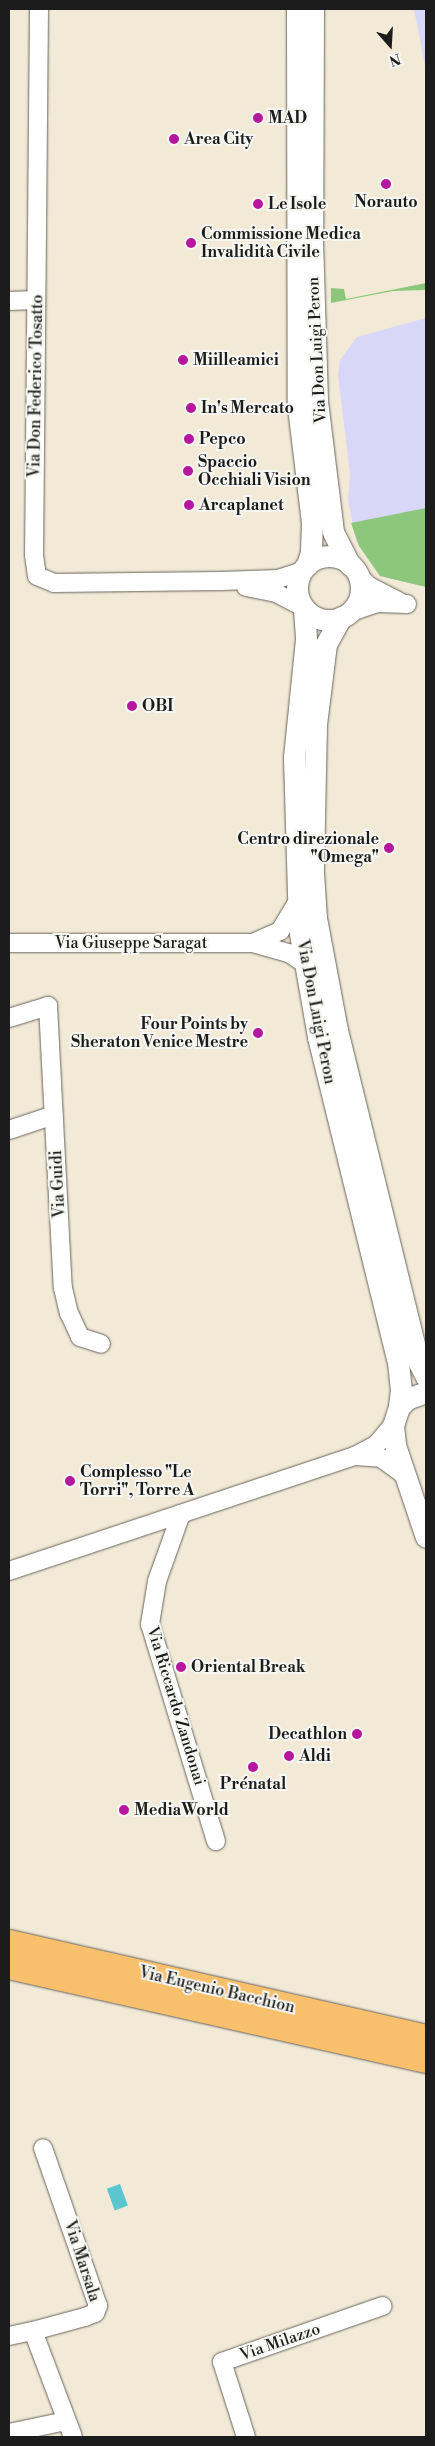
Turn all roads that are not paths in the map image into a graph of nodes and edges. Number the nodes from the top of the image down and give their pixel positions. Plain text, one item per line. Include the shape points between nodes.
1 (39, 9) edge
2 (297, 9) edge
3 (313, 9) edge
4 (36, 300) junction
5 (9, 301) edge
6 (305, 568) junction
7 (354, 570) junction
8 (221, 581) junction
9 (303, 607) junction
10 (344, 615) junction
11 (296, 904) junction
12 (9, 943) edge
13 (253, 943) junction
14 (304, 963) junction
15 (9, 1018) edge
16 (54, 1115) junction
17 (9, 1130) edge
18 (101, 1344) dead end
19 (426, 1378) edge
20 (426, 1392) edge
21 (396, 1416) junction
22 (355, 1456) junction
23 (406, 1476) junction
24 (181, 1514) junction
25 (426, 1537) edge
26 (9, 1572) edge
27 (216, 1841) dead end
28 (9, 1943) edge
29 (9, 1966) edge
30 (426, 2038) edge
31 (426, 2060) edge
32 (43, 2148) dead end
33 (383, 2306) dead end
34 (33, 2331) junction
35 (9, 2336) edge
36 (70, 2429) edge
37 (9, 2434) edge
38 (246, 2437) edge

1 - 4 street, Via Don Federico Tosatto via 39,252
2 - 6 street, Via Don Luigi Peron via 298,407 312,522 311,552
3 - 7 street, Via Don Luigi Peron via 312,230 317,402 333,532
4 - 5 street
4 - 8 street, Via Don Federico Tosatto via 34,562 37,576 54,583
6 - 7 street via 327,556 338,558
6 - 8 street, Via Don Federico Tosatto via 278,579
6 - 9 street via 297,588
7 - 10 street via 360,595
7 - 10 street via 369,586 407,604 377,603
8 - 9 street, Via Don Federico Tosatto via 276,593
9 - 10 street via 320,618
9 - 11 street, Via Don Luigi Peron via 306,639 295,748
10 - 19 street, Via Don Luigi Peron via 326,644 316,724 312,873 316,918 337,1030 418,1361
11 - 13 street, Via Giuseppe Saragat via 280,931
11 - 14 street, Via Don Luigi Peron
12 - 13 street, Via Giuseppe Saragat
13 - 14 street, Via Giuseppe Saragat via 289,953
14 - 21 street, Via Don Luigi Peron via 318,1037 398,1362 402,1390
15 - 16 street, Via Guidi via 48,1006
16 - 17 street
16 - 18 street, Via Guidi via 63,1288 69,1313 80,1337
20 - 21 street via 407,1399
21 - 22 street via 376,1445
21 - 23 street, Via Don Luigi Peron
22 - 23 street via 381,1458
22 - 24 street
23 - 25 street, Via Don Luigi Peron
24 - 26 street
24 - 27 street, Via Riccardo Zandonai via 157,1581 150,1624
28 - 30 main road, Via Eugenio Bacchion
29 - 31 main road, Via Eugenio Bacchion
32 - 34 street, Via Marsala via 98,2306 95,2313 85,2317
33 - 38 street, Via Milazzo via 222,2362
34 - 35 street, Via Marsala
34 - 36 street
36 - 37 street

